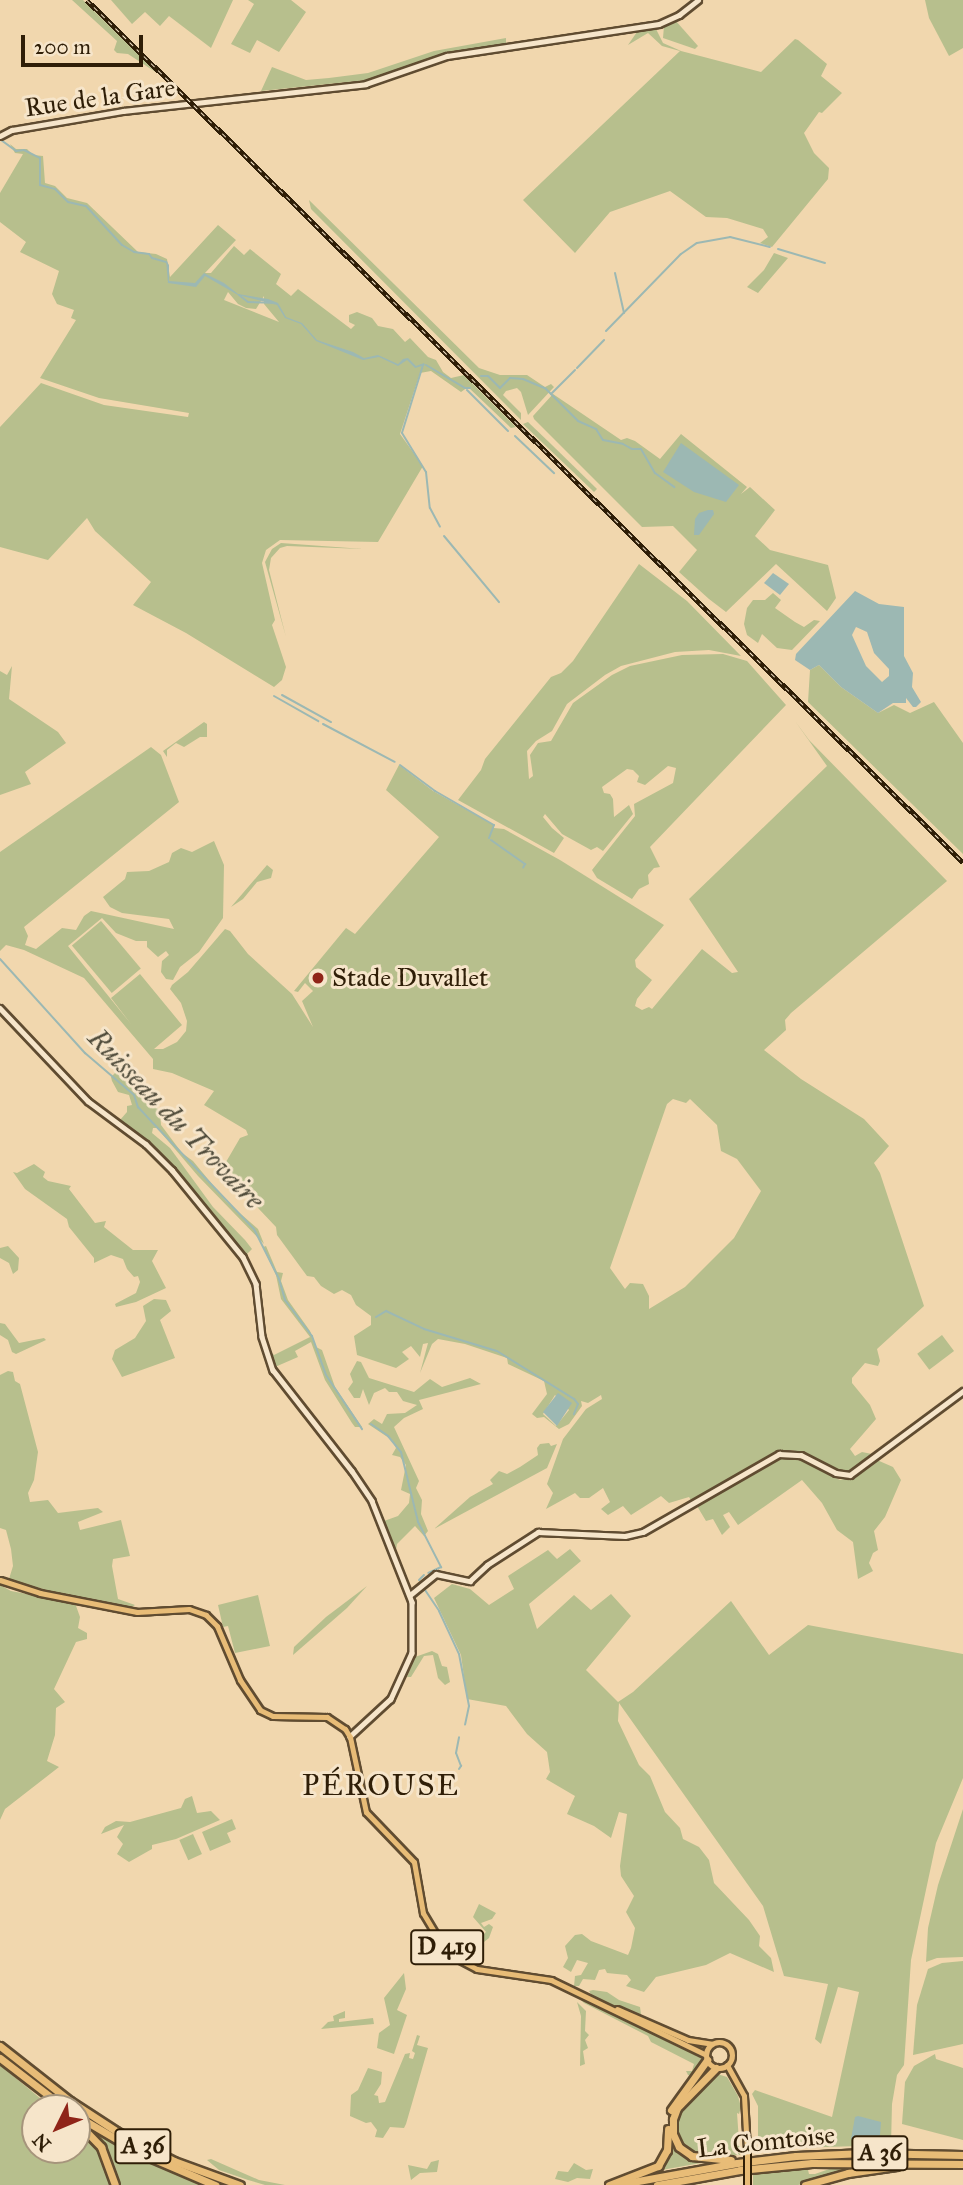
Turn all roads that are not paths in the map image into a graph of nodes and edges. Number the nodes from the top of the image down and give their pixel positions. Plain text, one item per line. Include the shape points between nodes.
1 (698, 0) edge
2 (0, 136) edge
3 (0, 1008) edge
4 (963, 1391) edge
5 (0, 1580) edge
6 (410, 1595) junction
7 (350, 1737) junction
8 (607, 2006) junction
9 (712, 2044) junction
10 (0, 2046) edge
11 (0, 2058) edge
12 (706, 2058) junction
13 (727, 2065) junction
14 (716, 2068) junction
15 (46, 2094) edge
16 (91, 2127) edge
17 (91, 2135) edge
18 (963, 2155) edge
19 (767, 2159) junction
20 (963, 2164) edge
21 (115, 2185) edge
22 (215, 2185) edge
23 (240, 2185) edge
24 (609, 2185) edge
25 (616, 2185) edge
26 (657, 2185) edge
27 (747, 2185) edge
28 (806, 2185) edge

1 - 2 street, Rue de la Gare via 659,24 447,56 366,84 111,113
3 - 6 street via 96,1108 146,1144 172,1170 243,1257 259,1292 269,1362 282,1385 366,1490
4 - 6 street via 853,1474 842,1475 787,1452 634,1535 538,1532 487,1564 470,1581 436,1574
5 - 7 main road via 40,1594 137,1612 199,1611 212,1620 248,1694 263,1712 331,1718
6 - 7 street via 412,1653 405,1674 386,1704
7 - 8 main road, D 419 via 372,1819 414,1862 423,1913 458,1959 482,1970 539,1976
8 - 9 main road, D 419 via 688,2040
8 - 12 main road, D 419
9 - 12 main road
9 - 13 main road via 729,2048 732,2056
10 - 23 highway, A 36 via 54,2090 116,2131 174,2161
11 - 15 highway
12 - 14 main road
12 - 24 highway via 671,2110 662,2161 648,2172
13 - 14 main road
13 - 27 main road, bridge via 744,2096
14 - 19 highway via 676,2110 672,2127 676,2142 689,2155 704,2160
16 - 22 highway, A 36
17 - 21 highway via 101,2147
18 - 19 highway, La Comtoise / A 36 via 864,2153
19 - 25 highway, La Comtoise / A 36
20 - 26 highway, La Comtoise / A 36 via 812,2163
20 - 28 highway via 885,2166

